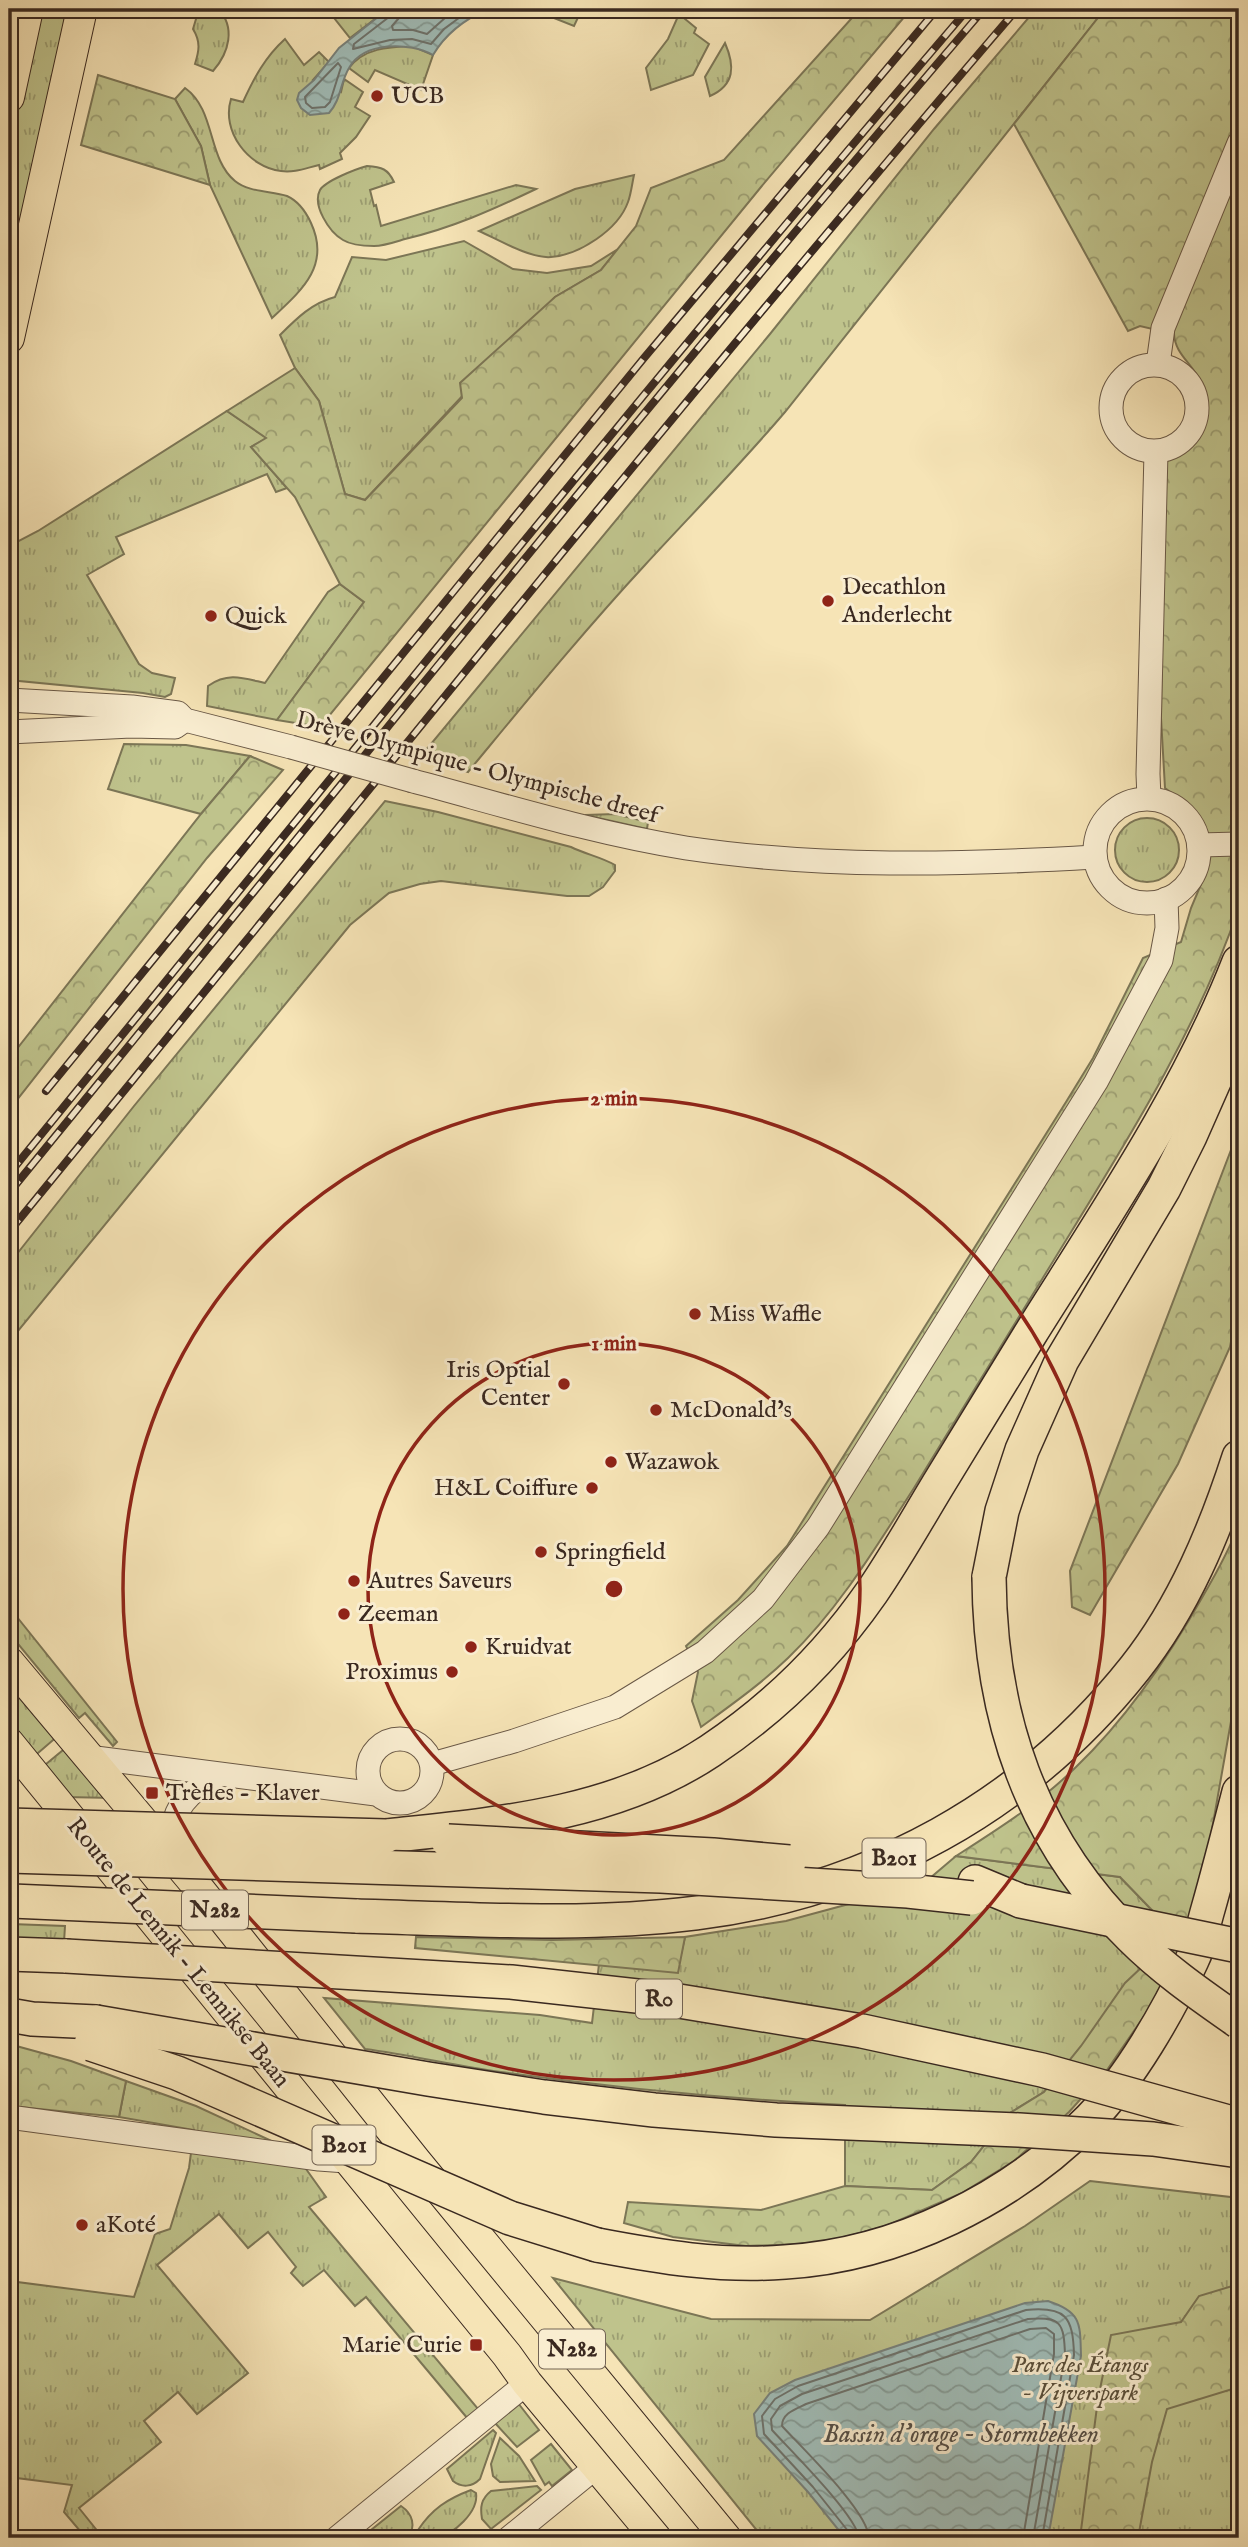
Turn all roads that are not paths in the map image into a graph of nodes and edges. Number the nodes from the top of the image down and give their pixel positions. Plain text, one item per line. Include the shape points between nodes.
1 (28, 9) edge
2 (82, 9) edge
3 (9, 97) edge
4 (1239, 143) edge
5 (9, 338) edge
6 (1158, 364) junction
7 (1156, 452) junction
8 (9, 700) edge
9 (185, 720) junction
10 (9, 732) edge
11 (1149, 798) junction
12 (1239, 844) edge
13 (1199, 845) junction
14 (1094, 857) junction
15 (1166, 900) junction
16 (1239, 962) edge
17 (1239, 1025) edge
18 (1239, 1457) edge
19 (9, 1662) edge
20 (9, 1743) edge
21 (88, 1757) junction
22 (432, 1764) junction
23 (218, 1775) junction
24 (1239, 1792) edge
25 (376, 1794) junction
26 (9, 1825) edge
27 (386, 1836) junction
28 (9, 1856) edge
29 (192, 1880) junction
30 (10, 1901) edge
31 (1021, 1901) junction
32 (1239, 1946) edge
33 (9, 1954) edge
34 (21, 2017) edge
35 (1239, 2022) edge
36 (93, 2033) junction
37 (9, 2117) edge
38 (1239, 2125) edge
39 (1239, 2151) edge
40 (416, 2161) junction
41 (347, 2162) junction
42 (527, 2383) junction
43 (596, 2467) junction
44 (337, 2538) edge
45 (509, 2538) edge
46 (656, 2538) edge
47 (726, 2538) edge

1 - 3 main road
2 - 5 main road
4 - 6 street via 1163,328
6 - 7 street via 1176,369 1190,382 1197,399 1197,418 1189,435 1174,447
6 - 7 street via 1124,375 1113,391 1110,410 1116,432 1134,447
7 - 11 street
8 - 9 street, Drève Olympique - Olympische dreef via 132,707 178,713
9 - 10 street, Drève Olympique - Olympische dreef via 175,727
9 - 14 street, Drève Olympique - Olympische dreef, bridge via 596,830 689,848 862,864
11 - 13 street via 1167,802 1183,813 1194,827
11 - 14 street via 1115,808 1102,822
12 - 13 street
13 - 15 street via 1190,881
14 - 15 street via 1102,880 1120,897 1135,902
15 - 22 street via 1161,960 1096,1082 818,1527 763,1599 705,1653 615,1707
16 - 27 highway via 1189,1069 1132,1170 872,1592 784,1693 708,1752 633,1790 496,1825
17 - 35 highway, bridge via 1164,1188 1062,1360 1021,1450 1002,1511 989,1577 991,1647 1004,1717 1043,1818 1083,1882 1131,1937
18 - 30 highway, B201, bridge via 1207,1545 1173,1611 1136,1667 1090,1720 1046,1762 950,1830 842,1878 765,1902 602,1921
19 - 21 main road, N282
20 - 41 main road, Route de Lennik - Lennikse Baan / N282
21 - 23 street
21 - 29 main road, N282
22 - 25 street via 431,1781 421,1796 409,1802 390,1802
22 - 25 street via 428,1752 414,1741 398,1738 384,1742 371,1754 367,1767
23 - 25 street
23 - 29 street via 197,1786 175,1816 175,1837
24 - 36 highway, B201, bridge via 1194,1957 1133,2065 1091,2118 1002,2190 899,2240 841,2255 727,2264 668,2259 597,2245 510,2218
26 - 27 highway, bridge
27 - 31 highway, bridge via 713,1855 929,1875 975,1882
28 - 31 highway, bridge via 662,1876
29 - 40 main road, N282
31 - 32 highway, bridge
33 - 38 highway, R0, bridge via 511,1982 673,2000 862,2031 1042,2070
34 - 36 highway, B201
36 - 39 highway, bridge via 654,2110 1153,2139
37 - 41 street
40 - 41 street
40 - 47 main road, N282
41 - 42 main road, N282
42 - 43 main road, N282
42 - 44 street
43 - 45 street
43 - 46 main road, N282

